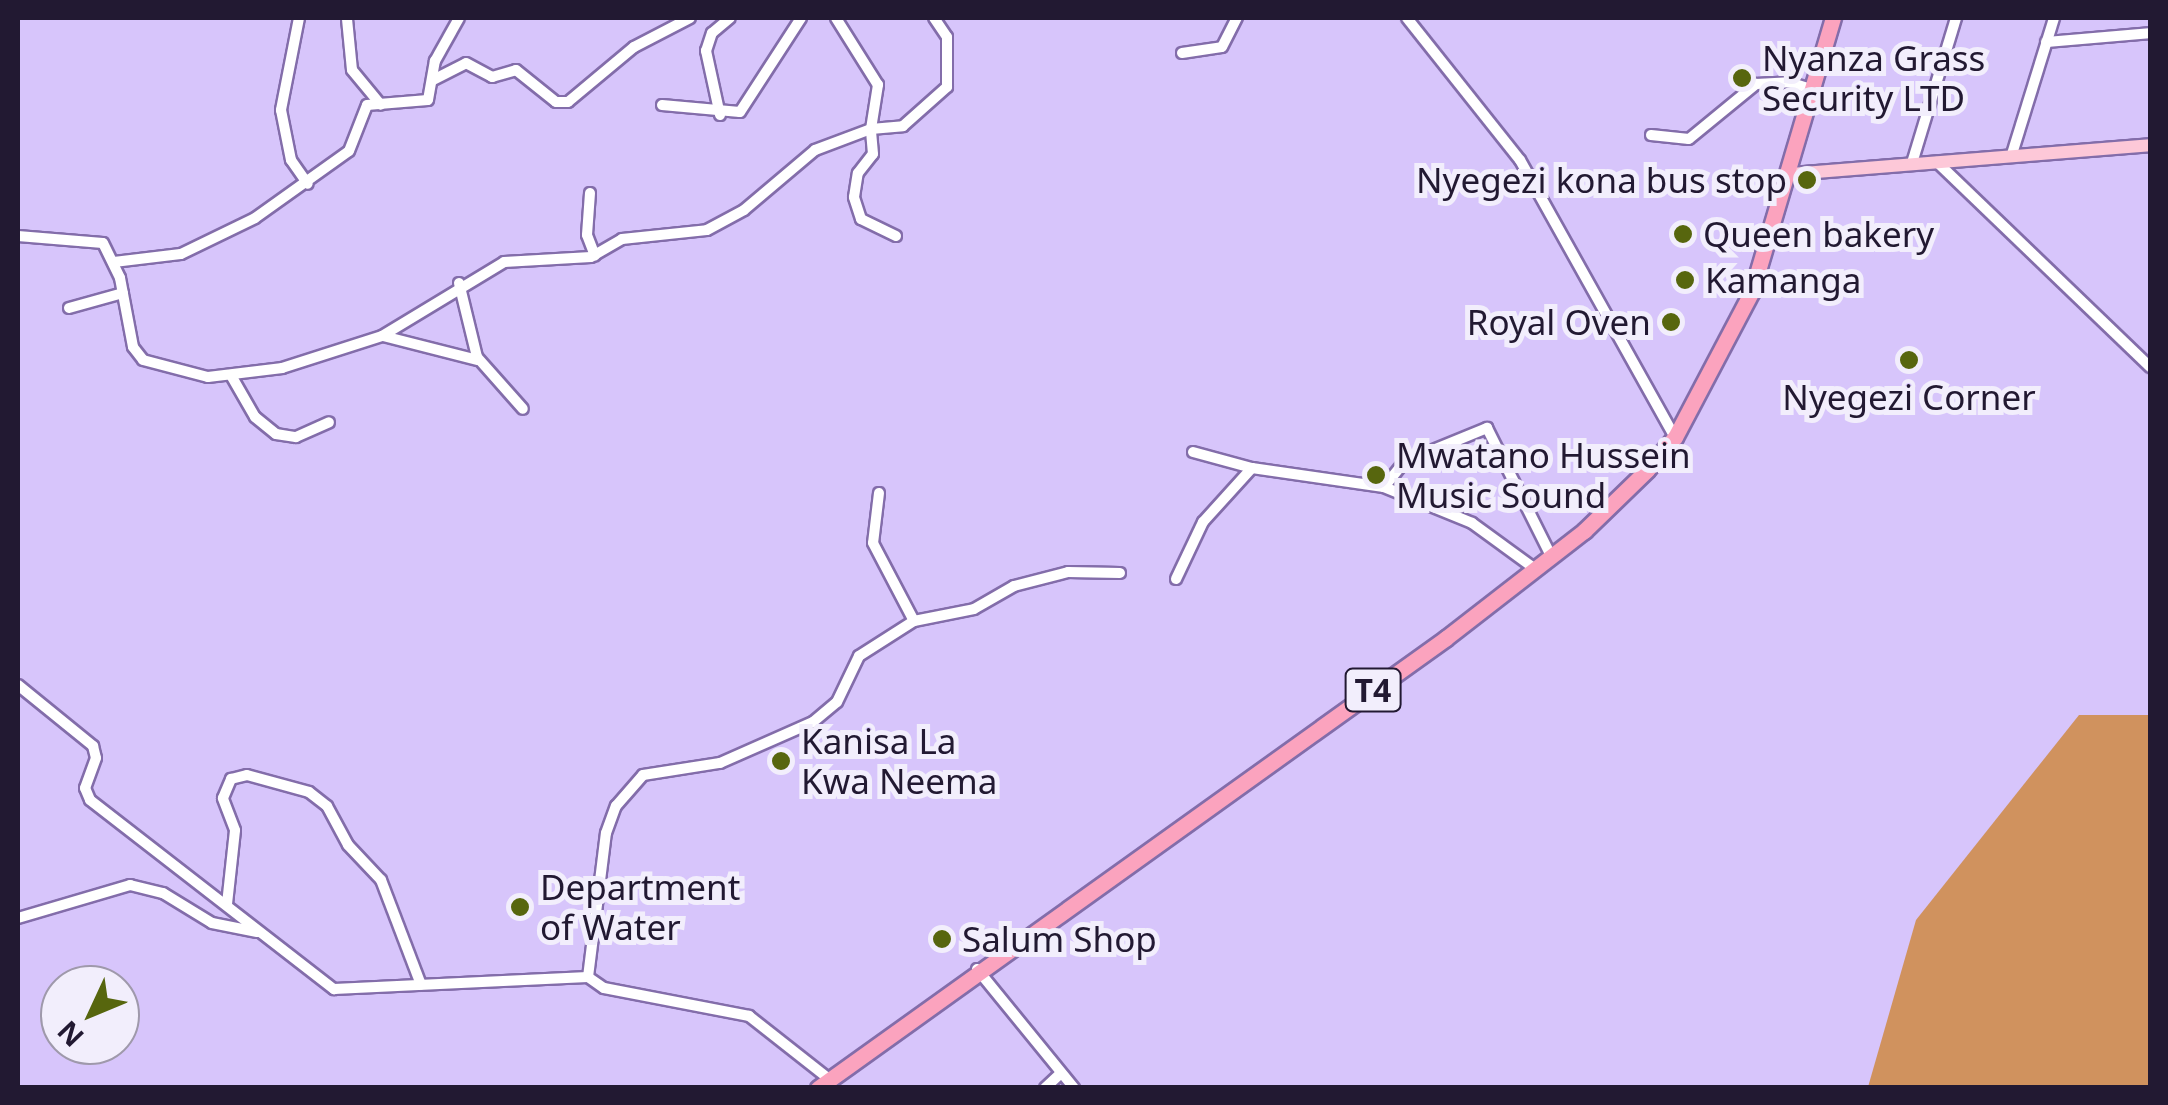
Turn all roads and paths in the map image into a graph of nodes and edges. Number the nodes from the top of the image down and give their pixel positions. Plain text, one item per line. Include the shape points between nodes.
1 (299, 18) edge
2 (459, 18) edge
3 (690, 18) edge
4 (730, 18) edge
5 (801, 18) edge
6 (836, 18) edge
7 (934, 18) edge
8 (1236, 18) edge
9 (1408, 18) edge
10 (1832, 18) edge
11 (1956, 18) edge
12 (2054, 18) edge
13 (347, 19) edge
14 (2150, 33) edge
15 (2046, 42) junction
16 (1182, 53) dead end
17 (432, 80) junction
18 (1814, 90) junction
19 (381, 105) junction
20 (662, 105) dead end
21 (720, 115) junction
22 (871, 130) junction
23 (1651, 135) dead end
24 (2150, 145) edge
25 (2012, 154) junction
26 (1937, 162) junction
27 (1912, 163) junction
28 (1791, 174) junction
29 (308, 184) junction
30 (590, 193) dead end
31 (18, 236) edge
32 (896, 236) dead end
33 (595, 256) junction
34 (114, 262) junction
35 (129, 262) junction
36 (120, 278) junction
37 (459, 284) junction
38 (123, 293) junction
39 (69, 308) dead end
40 (382, 336) junction
41 (478, 360) junction
42 (2150, 367) edge
43 (232, 376) junction
44 (523, 409) dead end
45 (328, 422) dead end
46 (1675, 438) junction
47 (1193, 452) dead end
48 (1252, 468) junction
49 (1384, 486) junction
50 (879, 493) dead end
51 (1551, 556) junction
52 (1534, 568) junction
53 (1120, 572) dead end
54 (1176, 579) dead end
55 (914, 621) junction
56 (18, 685) edge
57 (226, 904) junction
58 (18, 918) edge
59 (258, 932) junction
60 (977, 969) junction
61 (588, 977) junction
62 (422, 986) junction
63 (1062, 1073) junction
64 (823, 1083) edge
65 (1045, 1088) edge
66 (1074, 1088) edge

1 - 29 street via 298,51 281,102 291,160
2 - 17 street via 434,62
3 - 17 street via 634,46 568,102 556,102 516,70 492,77 466,63
4 - 21 street via 706,48
5 - 21 street via 750,103 737,114
6 - 22 street via 878,85
7 - 22 street via 947,36 946,90 903,126
8 - 16 street via 1222,48
9 - 46 street via 1520,160
10 - 18 highway, T4
11 - 27 street
12 - 15 street
13 - 19 street via 352,70
14 - 15 street
15 - 25 street
17 - 19 street via 428,100
18 - 23 street via 1789,82 1756,84 1688,139
18 - 28 highway, T4
19 - 29 street via 367,106 349,152
20 - 21 street via 682,102
22 - 32 street via 873,154 858,173 856,214
22 - 33 street via 815,150 744,210 707,230 622,239
24 - 25 main road
25 - 26 main road
26 - 27 main road
26 - 42 street
27 - 28 main road
28 - 46 highway, T4 via 1752,290
29 - 35 street via 181,254
30 - 33 street via 588,235
31 - 34 street via 95,238
33 - 37 street via 511,260
34 - 35 street
34 - 36 street
35 - 36 street
36 - 38 street
37 - 40 street
37 - 41 street
38 - 39 street
38 - 43 street via 141,358 184,374
40 - 41 street
40 - 43 street via 282,368
41 - 44 street
43 - 45 street via 256,417 276,434 296,437
46 - 51 highway, T4
47 - 48 street
48 - 49 street
48 - 54 street via 1203,522
49 - 51 street via 1404,462 1487,428
49 - 52 street via 1472,523
50 - 55 street via 873,543
51 - 52 highway, T4
52 - 60 highway, T4
53 - 55 street via 1051,576 1014,586 974,609
55 - 61 street via 859,656 837,702 813,722 746,756 655,770 633,784 606,832
56 - 57 street via 93,746 96,757 85,788 90,800
57 - 59 street
57 - 62 street via 234,830 223,798 231,779 247,775 309,792 327,806 348,846 381,880
58 - 59 street via 130,886 163,894 212,924
59 - 62 street via 334,989
60 - 63 street
60 - 64 highway, T4
61 - 62 street
61 - 64 street via 615,990 749,1016
63 - 65 street
63 - 66 street

